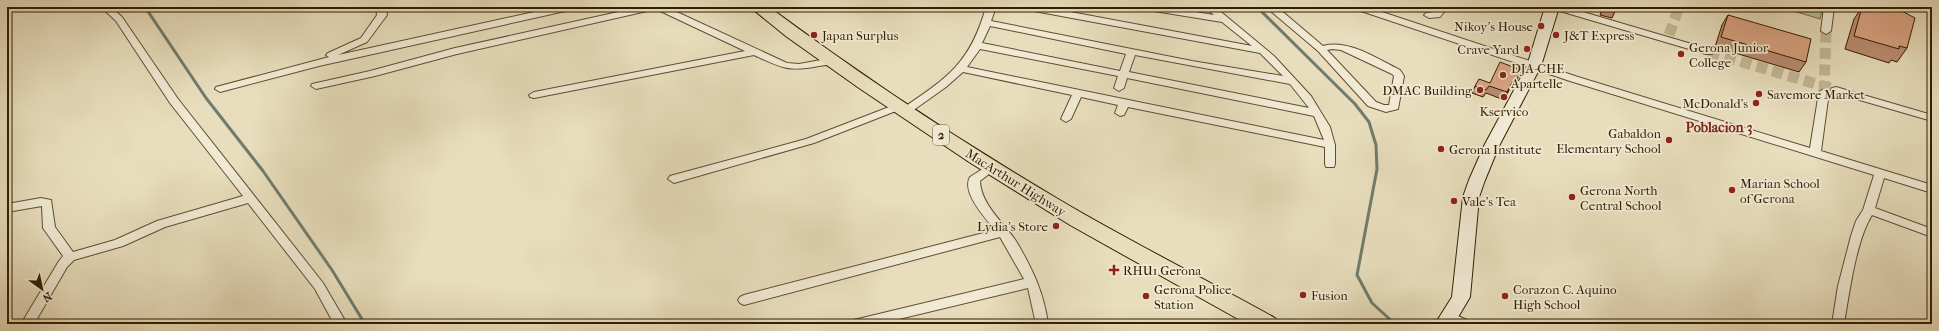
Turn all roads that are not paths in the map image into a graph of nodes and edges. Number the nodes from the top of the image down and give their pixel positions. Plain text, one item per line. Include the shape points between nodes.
1 (106, 7) edge
2 (381, 7) edge
3 (570, 7) edge
4 (654, 7) edge
5 (659, 7) edge
6 (758, 7) edge
7 (991, 7) edge
8 (1029, 7) edge
9 (1148, 7) edge
10 (1210, 7) edge
11 (1271, 7) edge
12 (1358, 7) edge
13 (1443, 7) edge
14 (1552, 7) edge
15 (1556, 7) edge
16 (1829, 7) edge
17 (1065, 10) edge
18 (1429, 15) dead end
19 (1224, 20) junction
20 (987, 23) junction
21 (1826, 31) tunnel mouth
22 (976, 45) junction
23 (1321, 49) junction
24 (1262, 51) junction
25 (754, 52) junction
26 (1131, 52) junction
27 (1709, 52) tunnel mouth
28 (832, 61) junction
29 (317, 63) junction
30 (1535, 65) junction
31 (961, 69) junction
32 (1124, 75) junction
33 (1292, 81) junction
34 (316, 86) dead end
35 (1119, 88) dead end
36 (220, 89) dead end
37 (1836, 90) tunnel mouth
38 (1824, 92) tunnel mouth
39 (1078, 93) junction
40 (534, 95) dead end
41 (1124, 102) junction
42 (900, 109) junction
43 (1317, 112) junction
44 (1120, 113) dead end
45 (1932, 118) edge
46 (1066, 119) dead end
47 (1330, 145) junction
48 (1816, 152) junction
49 (1330, 164) dead end
50 (992, 167) junction
51 (1880, 172) junction
52 (674, 179) dead end
53 (1932, 189) edge
54 (251, 198) junction
55 (7, 208) edge
56 (1869, 210) junction
57 (1003, 232) junction
58 (1932, 233) edge
59 (70, 257) junction
60 (1032, 282) junction
61 (744, 300) dead end
62 (1452, 322) edge
63 (27, 324) edge
64 (341, 324) edge
65 (858, 324) edge
66 (1042, 324) edge
67 (1267, 324) edge
68 (1838, 324) edge

1 - 54 street via 119,18 170,94
2 - 29 street via 382,15 367,37
3 - 29 street
4 - 34 street
5 - 25 street
6 - 28 highway, MacArthur Highway / 2
7 - 20 street
8 - 17 street
9 - 19 street
10 - 19 street
11 - 23 street
12 - 30 street
13 - 18 street via 1437,15
14 - 30 main road
15 - 27 street
16 - 21 street
17 - 24 street
19 - 24 street
20 - 22 street
20 - 26 street
22 - 31 street
22 - 32 street
23 - 23 street via 1372,104 1382,109 1394,107 1399,76 1396,72 1343,47
24 - 33 street
25 - 28 street via 792,67
25 - 40 street
26 - 32 street
26 - 33 street
28 - 42 highway, MacArthur Highway / 2
29 - 36 street
30 - 48 street
30 - 62 main road via 1474,185 1461,297
31 - 39 street
31 - 42 street via 954,76
32 - 35 street
32 - 43 street
33 - 43 street
37 - 45 street
38 - 48 street
39 - 41 street
39 - 46 street
41 - 44 street
41 - 47 street
42 - 50 highway, MacArthur Highway / 2
42 - 52 street via 810,141
43 - 47 street via 1325,126
47 - 49 street
48 - 51 street
50 - 57 street via 974,180 975,192
50 - 67 highway, MacArthur Highway / 2 via 1098,231
51 - 53 street
51 - 56 street
54 - 59 street via 161,224 125,241
54 - 64 street via 319,286
55 - 59 street via 47,203 50,228
56 - 58 street
56 - 68 street via 1856,236
57 - 60 street
57 - 61 street
59 - 63 street via 63,264
60 - 65 street
60 - 66 street

